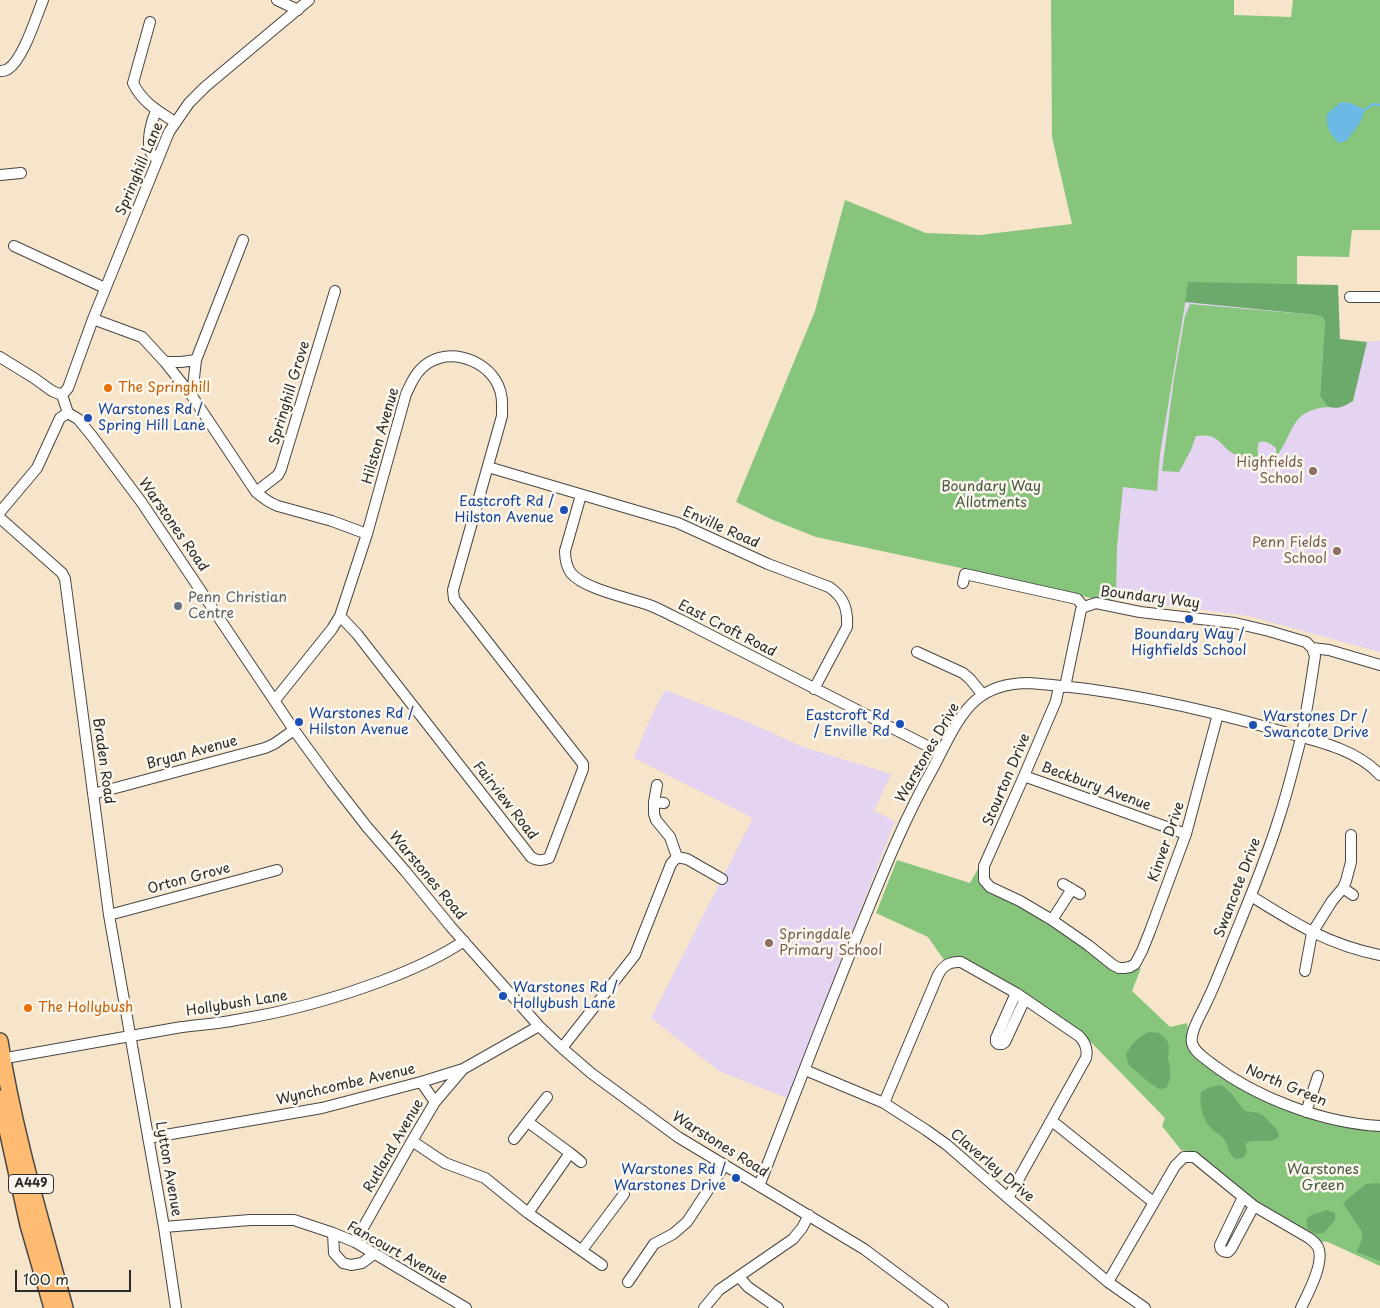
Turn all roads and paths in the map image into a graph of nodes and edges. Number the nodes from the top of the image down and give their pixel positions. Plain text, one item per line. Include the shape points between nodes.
1 (43, 0) edge
2 (277, 0) edge
3 (309, 0) edge
4 (298, 10) junction
5 (150, 22) dead end
6 (0, 71) edge
7 (156, 111) junction
8 (175, 122) junction
9 (157, 160) junction
10 (0, 175) edge
11 (17, 177) dead end
12 (243, 240) dead end
13 (14, 246) dead end
14 (105, 288) junction
15 (335, 291) dead end
16 (1350, 296) dead end
17 (1380, 297) edge
18 (93, 319) junction
19 (0, 357) edge
20 (196, 360) junction
21 (165, 362) junction
22 (62, 395) junction
23 (192, 396) junction
24 (68, 413) junction
25 (488, 467) junction
26 (256, 492) junction
27 (581, 495) junction
28 (0, 512) edge
29 (0, 518) edge
30 (367, 534) junction
31 (962, 583) dead end
32 (453, 590) joint
33 (1084, 607) junction
34 (340, 616) junction
35 (1312, 648) junction
36 (917, 652) dead end
37 (1380, 665) edge
38 (1062, 686) junction
39 (814, 689) junction
40 (983, 695) junction
41 (275, 700) junction
42 (1218, 714) junction
43 (294, 730) junction
44 (1301, 737) junction
45 (941, 753) junction
46 (1024, 776) junction
47 (1380, 776) edge
48 (657, 785) dead end
49 (93, 794) junction
50 (1186, 834) junction
51 (1351, 835) dead end
52 (677, 856) junction
53 (277, 870) dead end
54 (722, 878) dead end
55 (1343, 888) junction
56 (1072, 889) dead end
57 (1353, 895) dead end
58 (1251, 896) junction
59 (108, 914) junction
60 (1052, 920) junction
61 (1312, 933) junction
62 (464, 941) junction
63 (1380, 956) edge
64 (1305, 971) dead end
65 (1016, 993) junction
66 (1025, 999) junction
67 (539, 1026) junction
68 (130, 1036) junction
69 (0, 1041) edge
70 (1192, 1045) joint
71 (562, 1048) junction
72 (1, 1059) edge
73 (463, 1069) junction
74 (804, 1070) junction
75 (1318, 1076) dead end
76 (422, 1082) junction
77 (547, 1097) dead end
78 (0, 1098) edge
79 (435, 1102) junction
80 (884, 1103) junction
81 (1306, 1112) junction
82 (1052, 1121) junction
83 (528, 1122) junction
84 (1380, 1126) edge
85 (148, 1138) junction
86 (514, 1139) dead end
87 (412, 1141) junction
88 (570, 1153) junction
89 (581, 1162) dead end
90 (724, 1166) junction
91 (759, 1186) junction
92 (624, 1194) dead end
93 (1243, 1197) junction
94 (1008, 1198) junction
95 (1153, 1202) junction
96 (1254, 1206) junction
97 (528, 1213) junction
98 (809, 1215) junction
99 (164, 1227) junction
100 (333, 1233) junction
101 (355, 1242) junction
102 (582, 1250) junction
103 (374, 1254) junction
104 (602, 1265) dead end
105 (739, 1276) junction
106 (628, 1282) dead end
107 (1108, 1282) junction
108 (1142, 1307) edge
109 (52, 1308) edge
110 (65, 1308) edge
111 (176, 1308) edge
112 (466, 1308) edge
113 (704, 1308) edge
114 (778, 1308) edge
115 (943, 1308) edge
116 (1301, 1308) edge

1 - 6 street via 18,58 7,70
2 - 4 street
3 - 4 street, Springhill Lane
4 - 8 street, Springhill Lane via 205,87
5 - 7 street via 132,82 139,95
7 - 8 street
7 - 9 street via 152,119 150,152
8 - 9 street, Springhill Lane
9 - 14 street, Springhill Lane
10 - 11 street
12 - 20 street
13 - 14 street
14 - 18 street, Springhill Lane
15 - 26 street, Springhill Grove via 281,469
16 - 17 street
18 - 21 street via 142,337
18 - 22 street, Springhill Lane via 68,388
19 - 22 street
20 - 21 street
20 - 23 street
21 - 23 street
22 - 24 street, Warstones Road
23 - 26 street
24 - 28 street via 60,418 36,468
24 - 41 street, Warstones Road via 92,436 142,502
25 - 27 street, Enville Road
25 - 30 street, Hilston Avenue via 502,416 503,404 498,385 472,360 441,357 420,369 406,394
25 - 32 street, Hilston Avenue
26 - 30 street via 278,506
27 - 39 street, East Croft Road via 564,559 577,578 651,606
27 - 39 street, Enville Road via 678,523 836,591 846,606 847,627
29 - 49 street, Braden Road via 62,572 65,579
30 - 34 street, Hilston Avenue
31 - 33 street, Boundary Way via 965,574 1077,599
32 - 34 street, Fairview Road via 454,599 583,764 549,858 536,860 531,857
33 - 35 street, Boundary Way via 1096,603 1140,612 1235,622 1306,642
33 - 38 street, Stourton Drive
34 - 41 street, Hilston Avenue
35 - 37 street, Boundary Way
35 - 44 street, Swancote Drive via 1315,656
36 - 40 street via 963,673
38 - 40 street, Warstones Drive via 1017,683
38 - 42 street, Warstones Drive
38 - 46 street, Stourton Drive
39 - 45 street, East Croft Road
40 - 45 street, Warstones Drive via 962,715
41 - 43 street, Warstones Road
42 - 44 street, Warstones Drive
42 - 50 street, Kinver Drive
43 - 49 street, Bryan Avenue via 265,748
43 - 62 street, Warstones Road via 367,827
44 - 47 street, Warstones Drive via 1359,758
44 - 58 street, Swancote Drive via 1278,822
45 - 74 street, Warstones Drive via 889,859
46 - 50 street, Beckbury Avenue
46 - 60 street, Stourton Drive via 984,866 984,880 987,885
48 - 52 street via 659,803 654,814 670,837
49 - 59 street, Braden Road
50 - 60 street, Kinver Drive via 1135,964 1124,968 1113,965
51 - 55 street via 1350,862
52 - 54 street
52 - 71 street via 635,955
53 - 59 street, Orton Grove
55 - 57 street
55 - 61 street
56 - 60 street
58 - 61 street
58 - 70 street, Swancote Drive via 1193,1030
59 - 68 street, Braden Road
61 - 63 street
61 - 64 street
62 - 67 street, Warstones Road
62 - 68 street, Hollybush Lane via 438,957 396,975 305,1006 234,1021
65 - 66 street
65 - 66 street via 996,1038 998,1044 1005,1042
65 - 80 street via 961,962 955,961 942,968
66 - 82 street via 1079,1036 1087,1049 1086,1058
67 - 71 street, Warstones Road
67 - 73 street, Wynchcombe Avenue
68 - 72 street, Hollybush Lane
68 - 85 street, Lytton Avenue
69 - 72 highway, A449
70 - 81 street, North Green via 1220,1070 1242,1083
71 - 90 street, Warstones Road via 670,1131
72 - 110 highway, A449
73 - 76 street, Wynchcombe Avenue
73 - 79 street, Rutland Avenue
74 - 80 street, Claverley Drive
74 - 91 street, Warstones Drive
75 - 81 street
76 - 79 street
76 - 85 street, Wynchcombe Avenue via 322,1108
77 - 83 street
78 - 109 highway, A449 via 28,1224
79 - 87 street, Rutland Avenue
80 - 94 street, Claverley Drive via 947,1145
81 - 84 street, North Green via 1334,1120
82 - 94 street
82 - 95 street
83 - 86 street
83 - 88 street
85 - 99 street, Lytton Avenue
87 - 97 street via 445,1163 485,1178
87 - 101 street, Rutland Avenue
88 - 89 street
88 - 97 street
90 - 91 street, Warstones Road
90 - 106 street via 687,1222 654,1244
91 - 98 street, Warstones Road
92 - 102 street
93 - 95 street via 1194,1157 1184,1157
93 - 96 street
93 - 96 street via 1220,1245 1222,1250 1228,1252 1231,1249
94 - 107 street, Claverley Drive
95 - 107 street
96 - 116 street via 1310,1238 1319,1249 1318,1267
97 - 102 street
98 - 105 street via 793,1239
98 - 115 street, Warstones Road via 864,1249
99 - 100 street, Fancourt Avenue via 294,1220
99 - 111 street, Lytton Avenue
100 - 101 street, Fancourt Avenue
100 - 103 street via 334,1253 343,1263 362,1263
101 - 103 street, Fancourt Avenue
102 - 104 street
103 - 112 street, Fancourt Avenue
105 - 113 street via 719,1290
105 - 114 street via 748,1287
107 - 108 street, Claverley Drive

